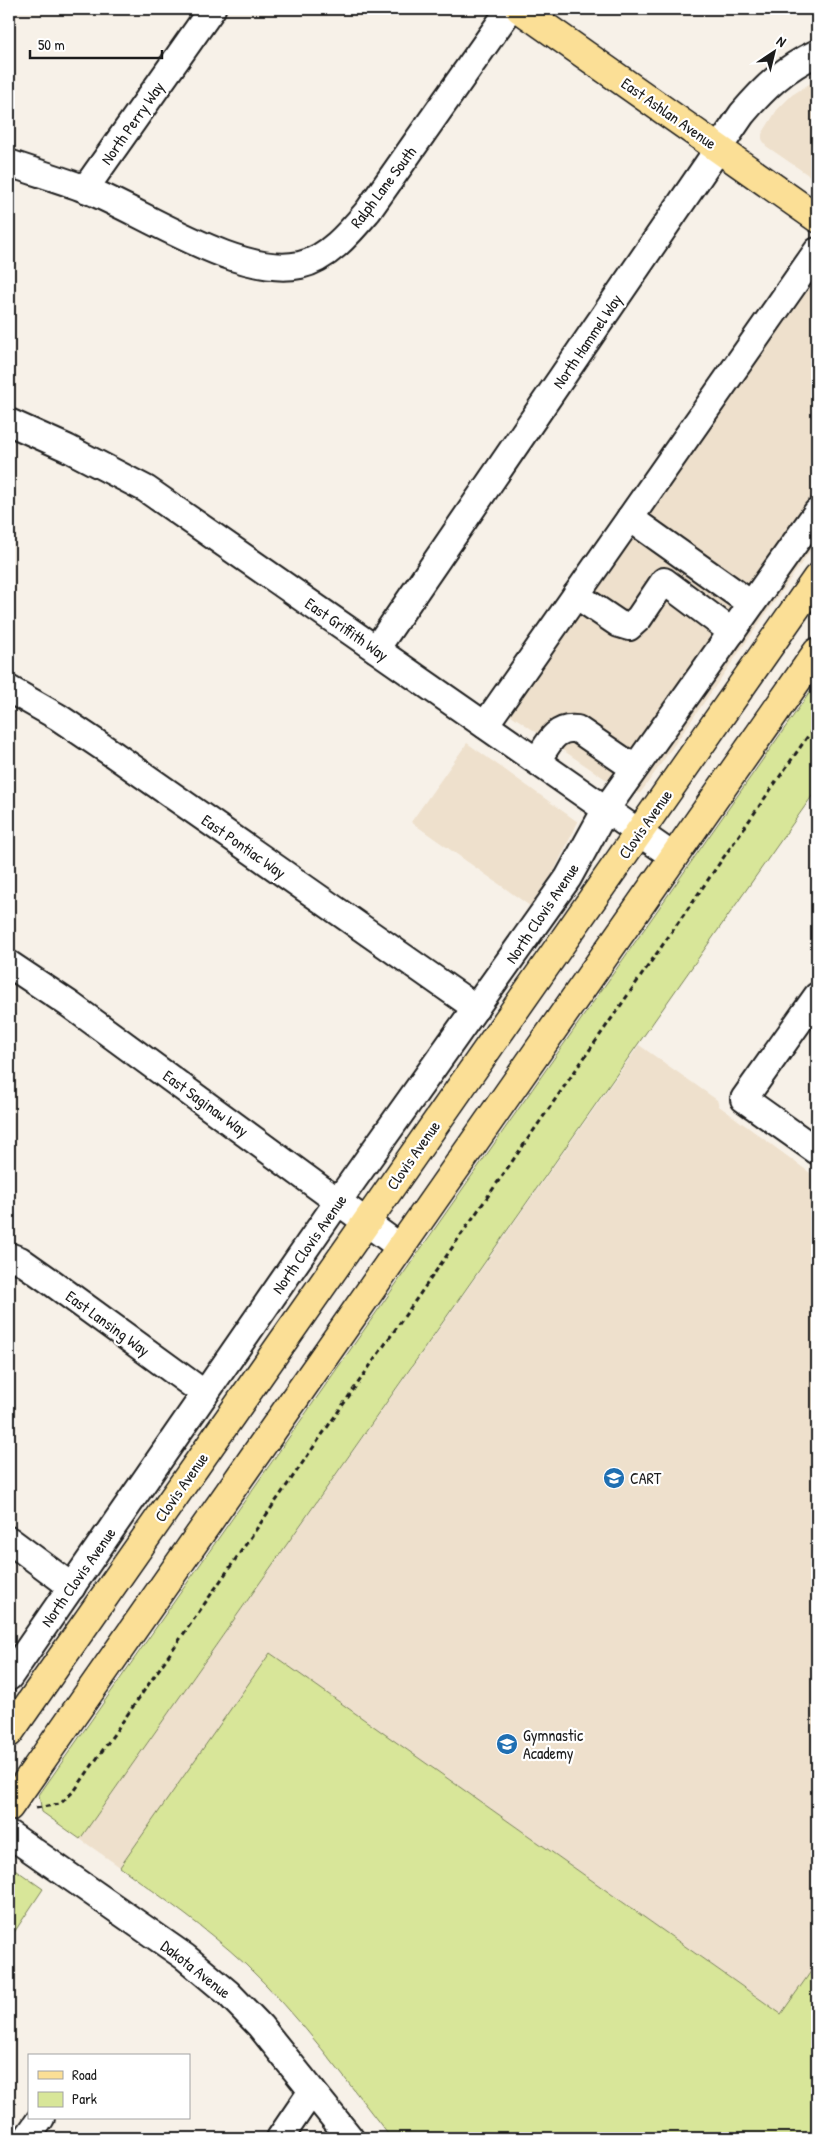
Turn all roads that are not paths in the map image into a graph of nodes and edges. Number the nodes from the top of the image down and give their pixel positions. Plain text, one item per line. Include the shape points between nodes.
1 (212, 9) edge
2 (510, 9) edge
3 (520, 9) edge
4 (817, 53) edge
5 (719, 148) junction
6 (9, 163) edge
7 (86, 189) junction
8 (817, 218) edge
9 (817, 251) edge
10 (9, 422) edge
11 (817, 512) edge
12 (630, 518) junction
13 (669, 546) junction
14 (817, 578) edge
15 (664, 582) junction
16 (576, 595) junction
17 (751, 604) junction
18 (732, 632) junction
19 (376, 650) junction
20 (817, 652) edge
21 (9, 689) edge
22 (485, 725) junction
23 (537, 761) junction
24 (634, 768) junction
25 (606, 809) junction
26 (639, 833) junction
27 (674, 857) junction
28 (9, 964) edge
29 (817, 996) edge
30 (476, 1008) junction
31 (817, 1150) edge
32 (339, 1200) junction
33 (367, 1221) junction
34 (400, 1247) junction
35 (9, 1256) edge
36 (205, 1394) junction
37 (9, 1540) edge
38 (72, 1587) junction
39 (9, 1677) edge
40 (9, 1733) edge
41 (9, 1807) edge
42 (12, 1836) edge
43 (312, 2091) junction
44 (40, 2120) edge
45 (27, 2138) edge
46 (280, 2138) edge
47 (350, 2138) edge

1 - 7 street, North Perry Way
2 - 7 street, Ralph Lane South via 368,211 325,253 302,264 275,268 232,258
3 - 5 main road, East Ashlan Avenue
4 - 5 street, North Hammel Way via 794,64 763,90
5 - 8 main road, East Ashlan Avenue
5 - 19 street, North Hammel Way
6 - 7 street, Ralph Lane South
9 - 12 street
10 - 19 street, East Griffith Way via 68,448 146,489
11 - 17 street, North Clovis Avenue
12 - 13 street
12 - 16 street
13 - 15 street via 660,568
13 - 17 street
14 - 26 main road, Clovis Avenue
15 - 16 street via 629,627 619,624
15 - 18 street
16 - 22 street
17 - 18 street, North Clovis Avenue
18 - 24 street, North Clovis Avenue
19 - 22 street, East Griffith Way
20 - 27 main road
21 - 30 street, East Pontiac Way via 113,754
22 - 23 street, East Griffith Way
23 - 24 street via 557,732 566,727 577,729
23 - 25 street, East Griffith Way
24 - 25 street, North Clovis Avenue
25 - 26 street, East Griffith Way
25 - 30 street, North Clovis Avenue via 568,878
26 - 27 street, East Griffith Way
26 - 33 main road, Clovis Avenue
27 - 34 main road
28 - 32 street, East Saginaw Way
29 - 31 street via 744,1099
30 - 32 street, North Clovis Avenue
32 - 33 street, East Saginaw Way
32 - 36 street, North Clovis Avenue
33 - 34 street, East Saginaw Way
33 - 40 main road, Clovis Avenue
34 - 41 main road
35 - 36 street, East Lansing Way via 20,1260
36 - 38 street, North Clovis Avenue
37 - 38 street
38 - 39 street, North Clovis Avenue
42 - 43 street, Dakota Avenue via 185,1957 228,1993 260,2026
43 - 46 street
43 - 47 street, Dakota Avenue
44 - 45 street

